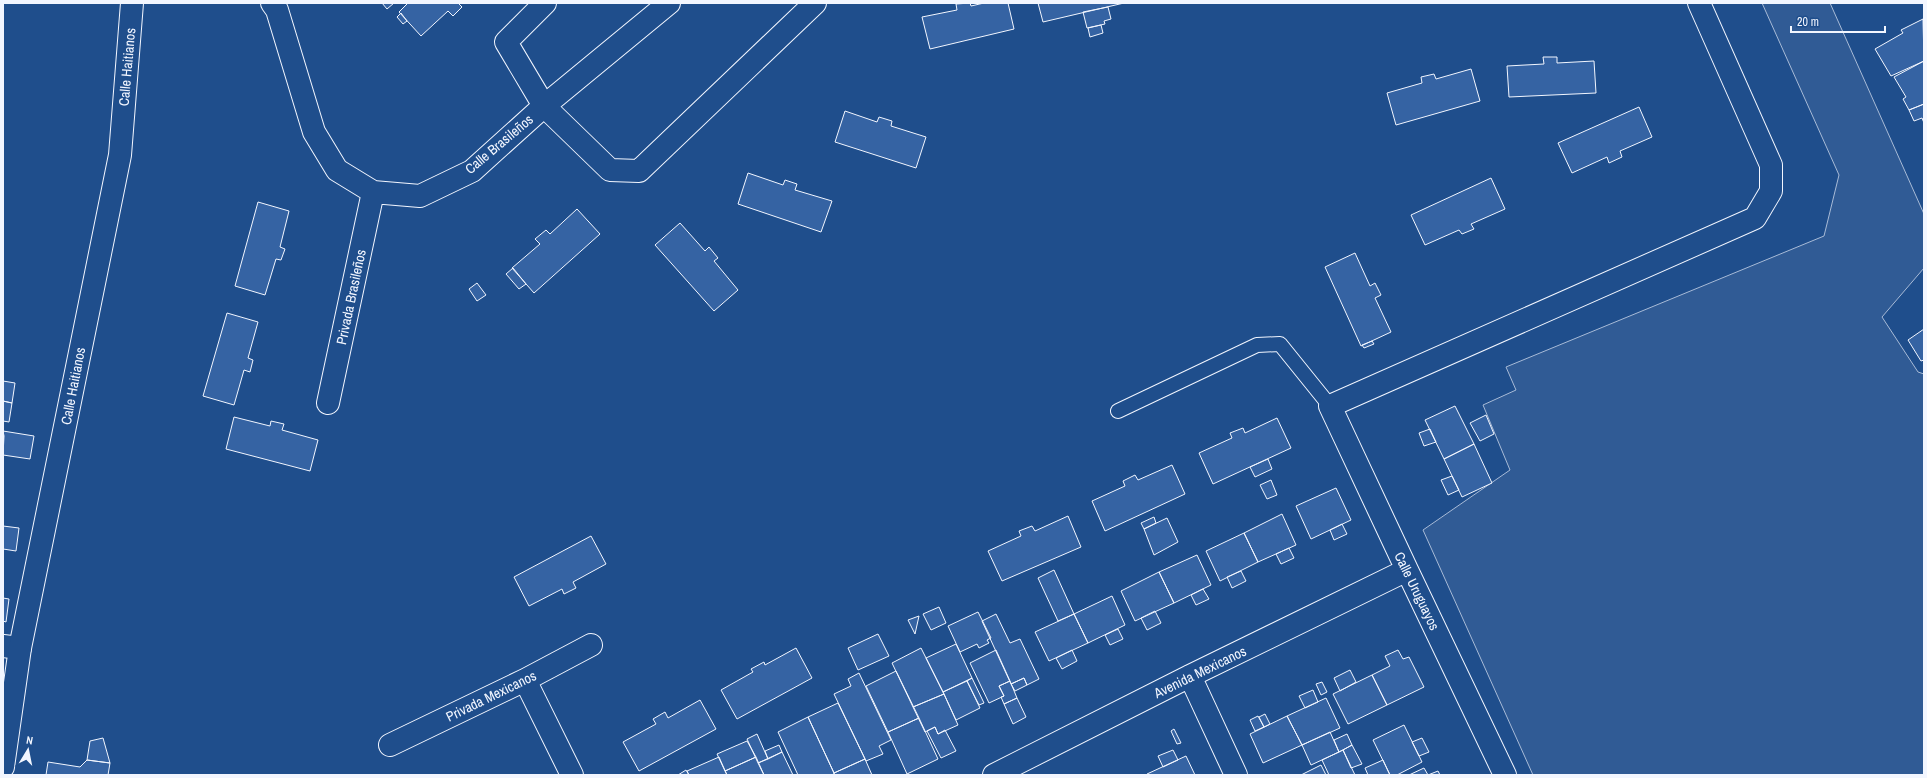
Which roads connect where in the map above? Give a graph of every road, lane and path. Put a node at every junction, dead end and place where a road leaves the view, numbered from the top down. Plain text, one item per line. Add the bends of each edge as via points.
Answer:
1 (132, 3) edge
2 (272, 3) edge
3 (545, 3) edge
4 (669, 3) edge
5 (815, 3) edge
6 (1699, 3) edge
7 (544, 106) junction
8 (373, 192) junction
9 (328, 403) dead end
10 (1330, 406) junction
11 (1118, 411) dead end
12 (1407, 570) junction
13 (591, 645) dead end
14 (12, 647) edge
15 (1190, 676) junction
16 (525, 680) junction
17 (390, 745) dead end
18 (3, 767) edge
19 (572, 775) edge
20 (994, 775) edge
21 (1236, 775) edge
22 (1505, 775) edge

1 - 14 street, Calle Haitianos via 120,155
2 - 8 street, Calle Brasileños via 277,10 314,132 337,170
3 - 7 street via 506,42
4 - 7 street, Calle Brasileños
5 - 7 street via 639,172 610,170
6 - 10 street via 1771,165 1771,191 1755,218
7 - 8 street, Calle Brasileños via 472,171 420,196
8 - 9 street, Privada Brasileños
10 - 11 lane via 1280,344 1257,345
10 - 12 street, Calle Uruguayos
12 - 15 street, Avenida Mexicanos
12 - 22 street, Calle Uruguayos
13 - 16 street, Privada Mexicanos
14 - 18 street, Calle Haitianos
15 - 20 street, Avenida Mexicanos
15 - 21 street
16 - 17 street, Privada Mexicanos
16 - 19 street

